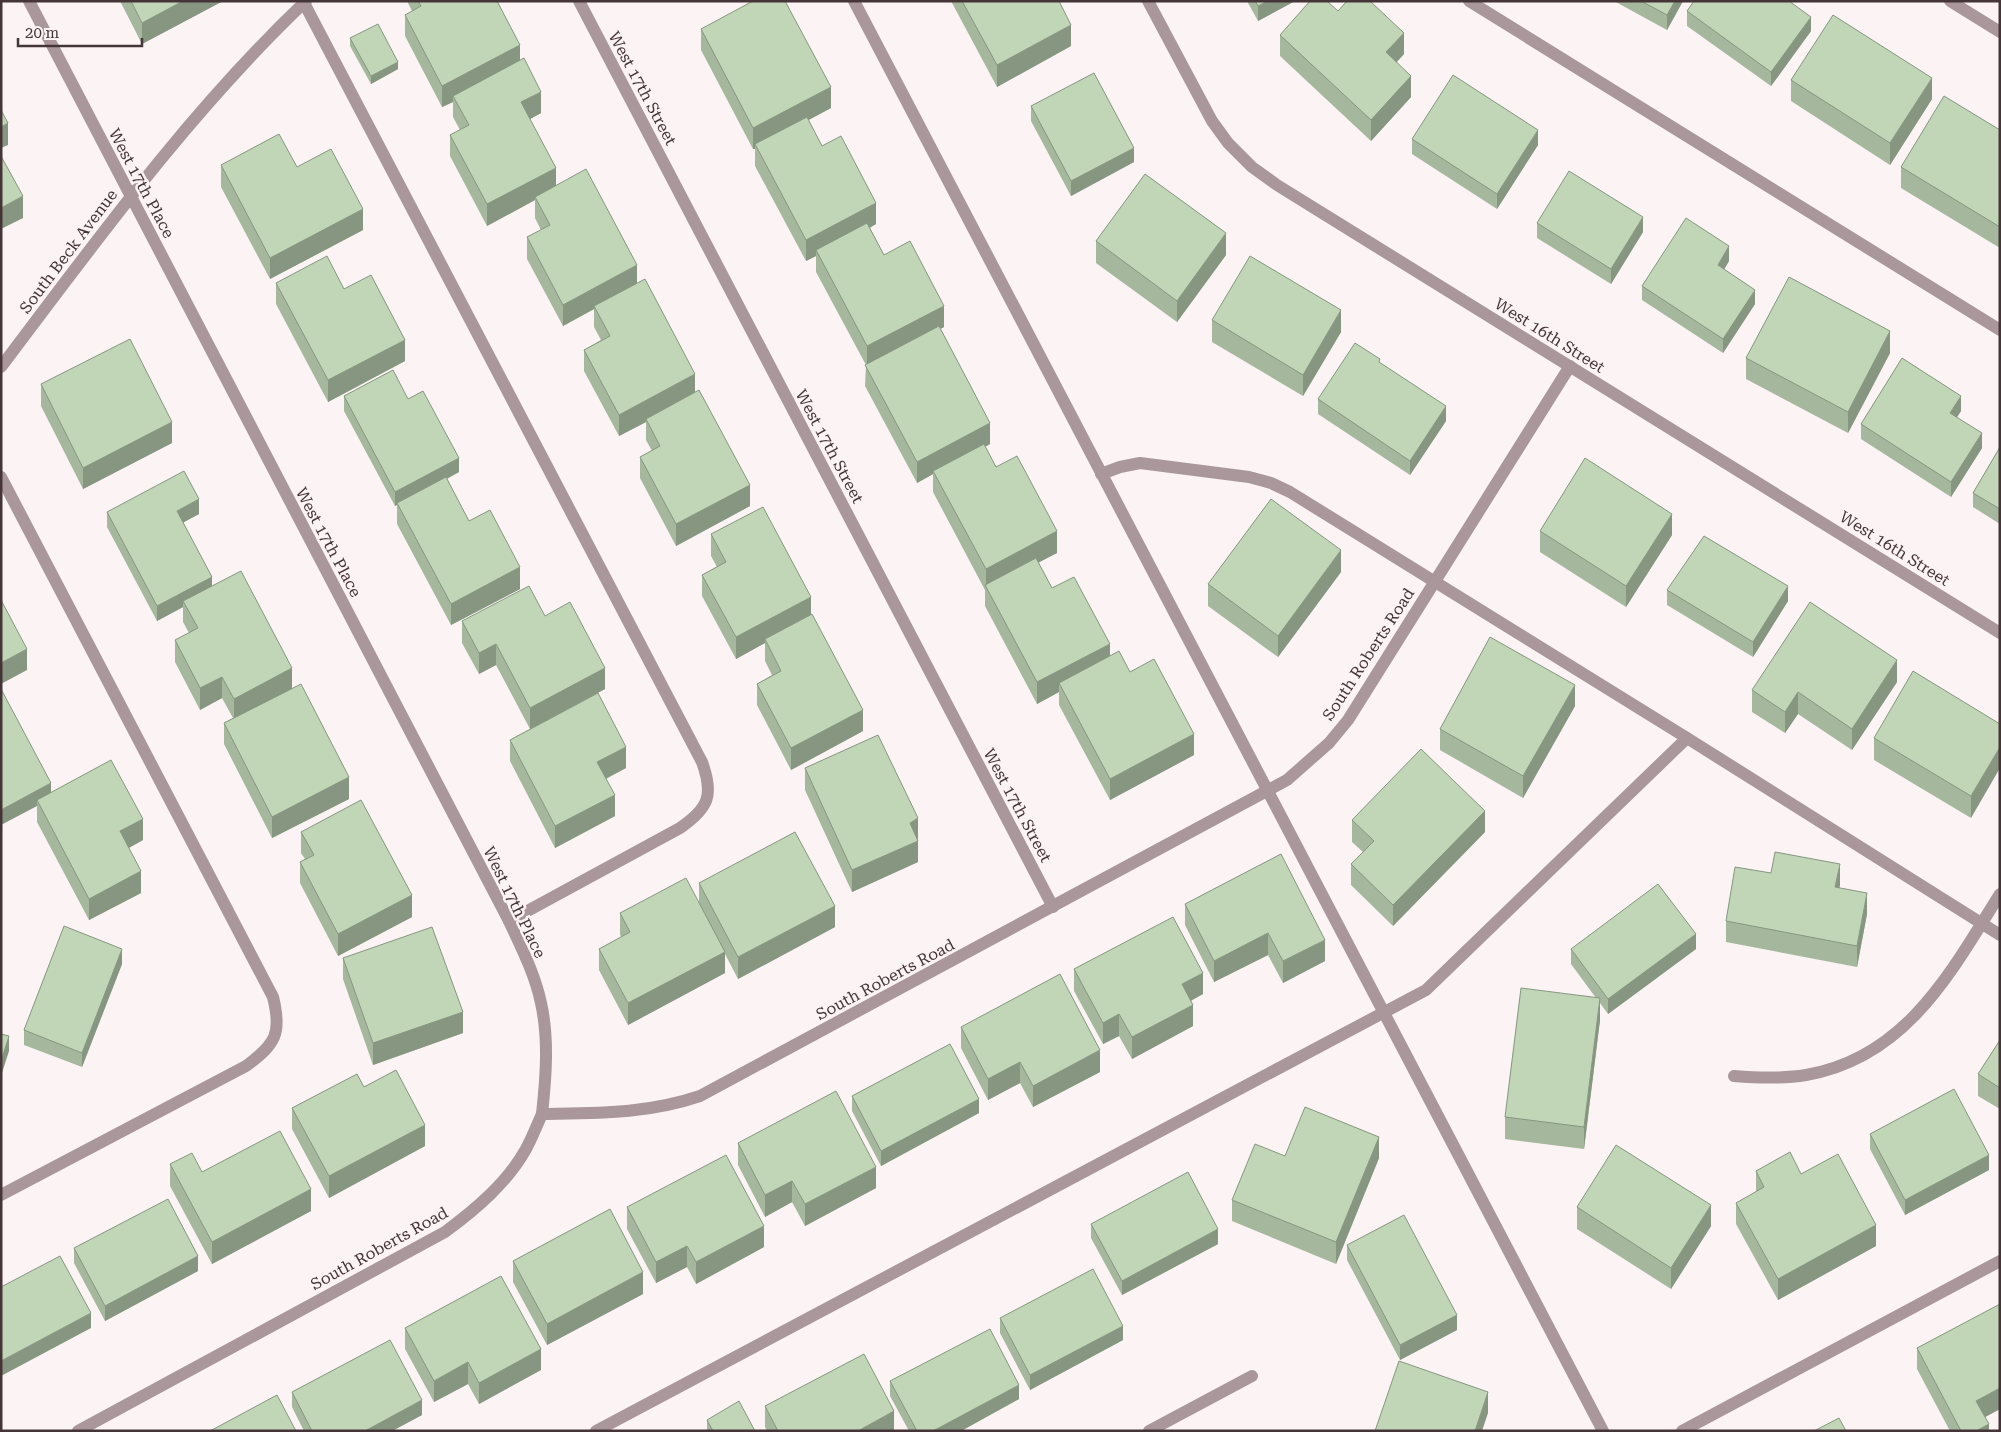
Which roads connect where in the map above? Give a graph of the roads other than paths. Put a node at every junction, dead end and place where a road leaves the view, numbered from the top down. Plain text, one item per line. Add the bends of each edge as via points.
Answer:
1 (29, 1) edge
2 (579, 1) edge
3 (854, 1) edge
4 (1148, 1) edge
5 (1470, 1) edge
6 (1950, 1) edge
7 (304, 2) edge
8 (2000, 32) edge
9 (130, 195) junction
10 (2000, 330) edge
11 (1570, 366) junction
12 (1, 367) edge
13 (1102, 474) junction
14 (1, 477) edge
15 (1435, 581) junction
16 (2000, 633) edge
17 (1687, 738) junction
18 (1267, 792) junction
19 (2000, 894) edge
20 (1053, 907) junction
21 (509, 921) junction
22 (1982, 923) junction
23 (2000, 935) edge
24 (1383, 1011) junction
25 (1734, 1076) dead end
26 (542, 1114) junction
27 (1, 1195) edge
28 (2000, 1261) edge
29 (1252, 1376) dead end
30 (78, 1431) edge
31 (596, 1431) edge
32 (1149, 1431) edge
33 (1603, 1431) edge
34 (1682, 1431) edge

1 - 9 street, West 17th Place
2 - 20 street, West 17th Street
3 - 13 street
4 - 11 street, West 16th Street via 1212,120 1228,143 1252,167
5 - 10 street
6 - 8 street
7 - 9 street, South Beck Avenue via 237,71
7 - 21 street via 709,780 707,801 697,816 680,828
9 - 12 street, South Beck Avenue
9 - 21 street, West 17th Place
11 - 15 street, South Roberts Road
11 - 16 street, West 16th Street
13 - 15 street via 1140,464 1249,477 1271,483
13 - 18 street
14 - 27 street via 273,997 278,1018 275,1035 263,1053 246,1066
15 - 17 street
15 - 18 street, South Roberts Road via 1348,720 1307,764
17 - 22 street
17 - 24 street via 1426,990
18 - 20 street, South Roberts Road
18 - 24 street
19 - 22 street
20 - 26 street, South Roberts Road via 700,1096 672,1105 612,1113
21 - 26 street, West 17th Place via 528,962 541,1003 546,1043
22 - 23 street
22 - 25 street via 1923,1008 1871,1051 1839,1066 1806,1075 1771,1078
24 - 31 street
24 - 33 street
26 - 30 street, South Roberts Road via 526,1150 504,1180 474,1210 445,1232
28 - 34 street
29 - 32 street

